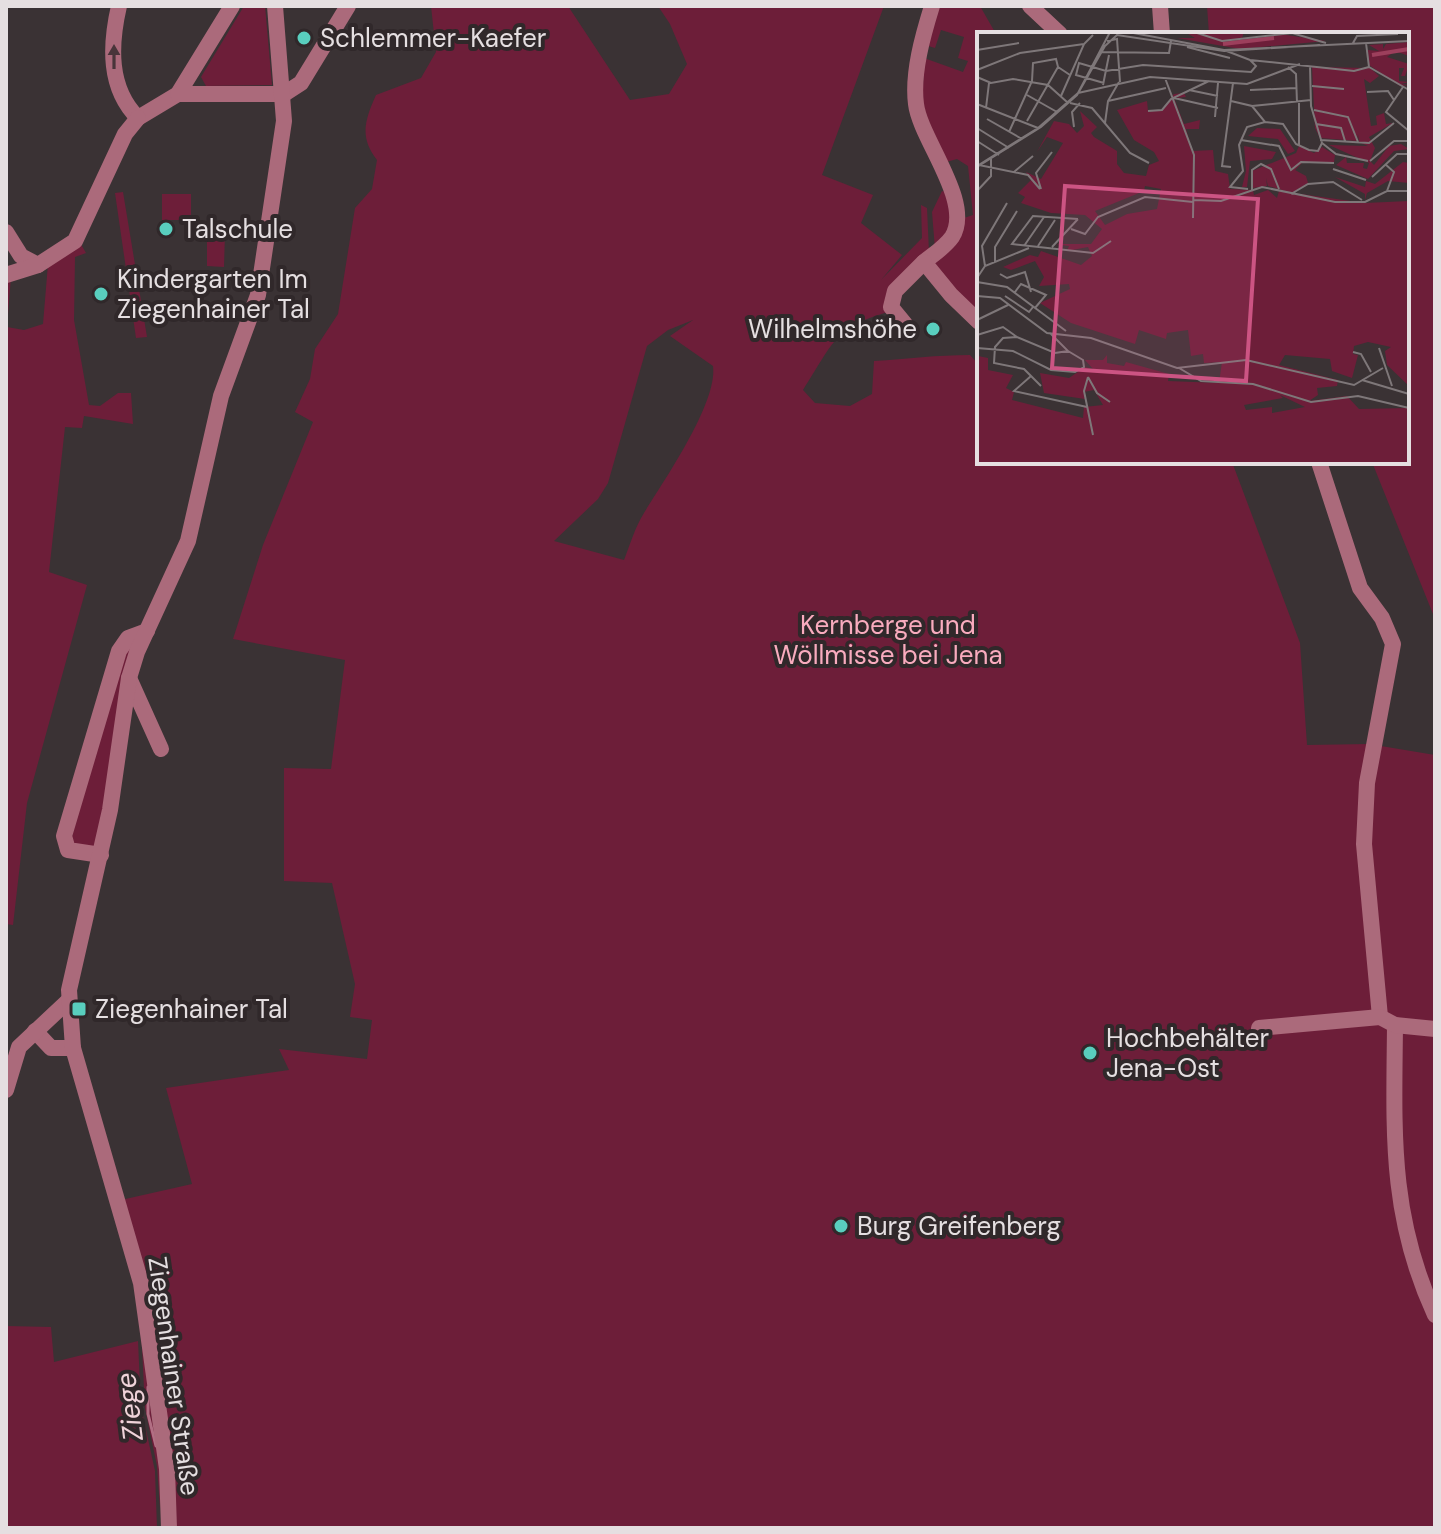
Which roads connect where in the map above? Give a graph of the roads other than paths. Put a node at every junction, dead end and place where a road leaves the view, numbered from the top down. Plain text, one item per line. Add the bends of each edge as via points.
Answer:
1 (119, 6) edge
2 (232, 6) edge
3 (275, 6) edge
4 (348, 6) edge
5 (932, 6) edge
6 (1030, 6) edge
7 (1160, 6) edge
8 (1058, 32) edge
9 (1162, 32) edge
10 (178, 94) junction
11 (284, 94) junction
12 (138, 118) junction
13 (6, 232) edge
14 (924, 262) junction
15 (38, 265) junction
16 (6, 275) edge
17 (977, 320) edge
18 (905, 324) dead end
19 (1320, 464) edge
20 (147, 631) junction
21 (129, 678) junction
22 (161, 749) dead end
23 (101, 855) junction
24 (69, 1000) junction
25 (1388, 1021) junction
26 (1259, 1028) dead end
27 (1435, 1029) edge
28 (35, 1031) junction
29 (73, 1048) junction
30 (6, 1090) edge
31 (1435, 1315) edge
32 (169, 1528) edge

12 -> 1 street via 116,88 113,59
2 - 10 street
3 - 11 street, Ziegenhainer Straße
4 - 11 street via 301,83
5 - 14 street via 916,106 958,218 946,244
6 - 8 street
7 - 9 street
10 - 11 street
10 - 12 street
11 - 20 street, Ziegenhainer Straße via 276,191 258,295 221,396 188,541
12 - 15 street via 125,134 75,241
13 - 15 street via 21,256
14 - 17 street
14 - 18 street via 895,291 891,307
15 - 16 street
19 - 25 street via 1360,588 1393,644 1367,783 1364,844
20 - 21 street, Ziegenhainer Straße
20 - 23 street, Ziegenhainer Straße via 128,638 119,651 64,836 68,850
21 - 22 street
21 - 23 street, Ziegenhainer Straße
23 - 24 street, Ziegenhainer Straße
24 - 28 street
24 - 29 street, Ziegenhainer Straße
25 - 26 street
25 - 27 street
25 - 31 street via 1395,1169 1406,1239
28 - 29 street via 51,1048
28 - 30 street via 19,1047
29 - 32 street, Ziegenhainer Straße via 141,1283 167,1469

